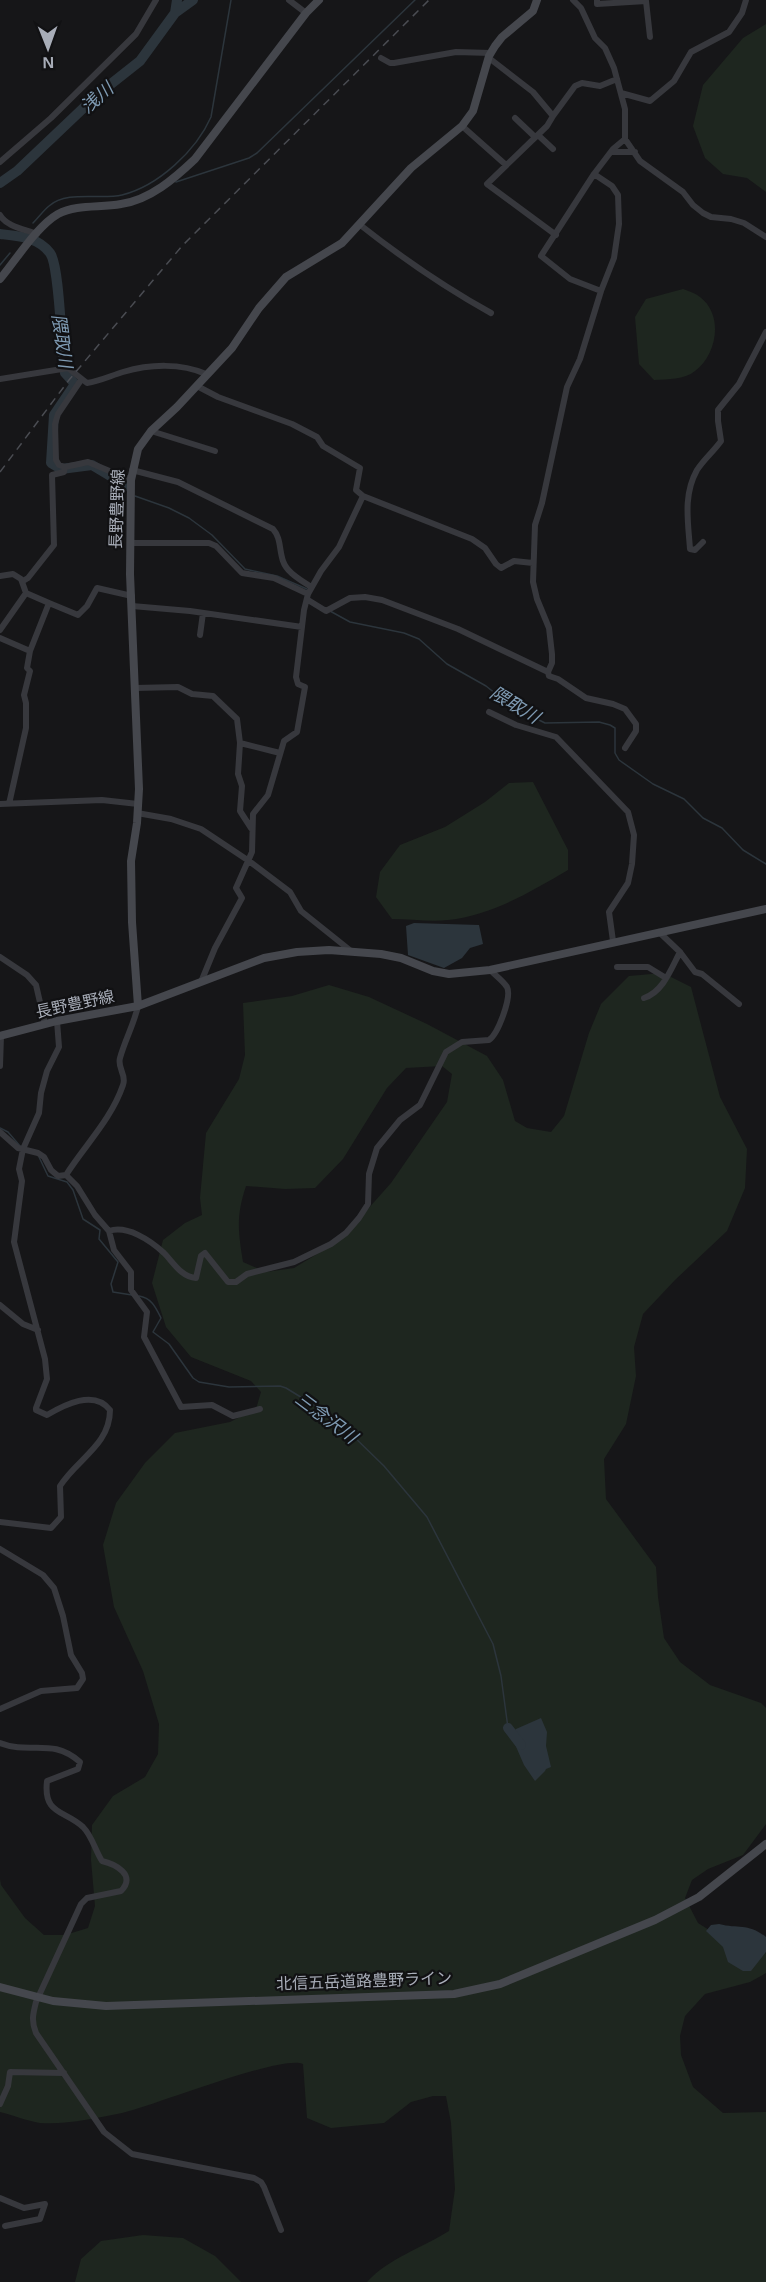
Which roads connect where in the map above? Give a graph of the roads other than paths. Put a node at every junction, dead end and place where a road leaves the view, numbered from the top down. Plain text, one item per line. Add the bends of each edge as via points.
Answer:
1 (156, 0) edge
2 (289, 0) edge
3 (319, 0) edge
4 (537, 0) edge
5 (573, 0) edge
6 (746, 0) edge
7 (646, 1) edge
8 (597, 2) edge
9 (581, 8) junction
10 (306, 13) junction
11 (650, 37) dead end
12 (490, 56) junction
13 (381, 58) dead end
14 (617, 79) junction
15 (621, 93) junction
16 (553, 116) junction
17 (515, 118) dead end
18 (462, 126) junction
19 (537, 136) junction
20 (625, 139) junction
21 (553, 149) dead end
22 (610, 152) junction
23 (634, 152) junction
24 (0, 162) edge
25 (506, 165) junction
26 (594, 174) junction
27 (0, 215) edge
28 (359, 224) junction
29 (762, 231) edge
30 (35, 235) junction
31 (556, 235) junction
32 (766, 237) edge
33 (0, 279) edge
34 (601, 291) junction
35 (491, 313) dead end
36 (766, 332) edge
37 (206, 374) junction
38 (0, 379) edge
39 (81, 380) junction
40 (197, 386) junction
41 (151, 431) junction
42 (215, 451) dead end
43 (65, 468) junction
44 (132, 470) junction
45 (131, 480) junction
46 (363, 496) junction
47 (703, 542) dead end
48 (131, 543) junction
49 (533, 563) junction
50 (0, 576) edge
51 (23, 580) junction
52 (311, 587) junction
53 (26, 593) junction
54 (132, 596) junction
55 (308, 597) junction
56 (50, 603) junction
57 (132, 606) junction
58 (203, 613) junction
59 (302, 627) junction
60 (0, 630) edge
61 (200, 635) dead end
62 (0, 638) edge
63 (30, 651) junction
64 (548, 672) junction
65 (135, 688) junction
66 (489, 712) dead end
67 (240, 743) junction
68 (626, 748) dead end
69 (280, 753) junction
70 (0, 804) edge
71 (9, 804) junction
72 (138, 808) junction
73 (252, 828) junction
74 (249, 861) junction
75 (766, 909) edge
76 (658, 932) junction
77 (613, 941) junction
78 (351, 951) junction
79 (680, 952) junction
80 (0, 957) edge
81 (616, 968) dead end
82 (490, 970) junction
83 (666, 978) junction
84 (201, 982) junction
85 (644, 998) dead end
86 (739, 1004) dead end
87 (138, 1006) junction
88 (57, 1021) junction
89 (45, 1024) junction
90 (1, 1036) edge
91 (0, 1066) edge
92 (0, 1132) edge
93 (23, 1149) junction
94 (66, 1175) junction
95 (109, 1231) junction
96 (0, 1305) edge
97 (38, 1330) junction
98 (260, 1409) dead end
99 (0, 1522) edge
100 (0, 1549) edge
101 (0, 1709) edge
102 (0, 1743) edge
103 (766, 1844) edge
104 (0, 1987) edge
105 (39, 1997) junction
106 (64, 2073) junction
107 (0, 2104) edge
108 (0, 2198) edge
109 (5, 2226) dead end
110 (281, 2230) dead end

1 - 24 street via 136,34
2 - 10 street
3 - 10 street
4 - 12 street, 長野豊野線 via 532,11 502,37
5 - 9 street
6 - 15 street via 729,32 691,52 674,81 650,101
7 - 8 street
7 - 11 street
8 - 9 street
9 - 14 street via 595,38 605,48
10 - 30 street via 186,167 139,200 73,208 57,215
12 - 13 street via 456,52 394,63
12 - 16 street via 533,92
12 - 18 street, 長野豊野線 via 473,111
14 - 15 street
14 - 16 street via 600,86 575,86
15 - 20 street
16 - 19 street
17 - 19 street
18 - 25 street
18 - 28 street, 長野豊野線 via 411,168
19 - 21 street
19 - 25 street
20 - 22 street
20 - 23 street
22 - 23 street
22 - 26 street
23 - 29 street via 703,213
25 - 31 street via 488,184
26 - 31 street
26 - 34 street via 618,195 614,258
27 - 30 street via 11,225
28 - 35 street via 404,260
28 - 37 street, 長野豊野線 via 342,243 286,277 232,348
29 - 32 street
30 - 33 street
31 - 34 street via 541,256 570,279
34 - 49 street via 567,387 535,525
36 - 47 street via 739,384 721,405 717,415 721,441 698,469 690,487 690,549
37 - 39 street via 175,366 123,372 89,382
37 - 40 street, 長野豊野線
38 - 39 street via 64,369
39 - 43 street via 55,424 56,460
40 - 41 street, 長野豊野線
40 - 46 street via 292,423 317,437 323,446 360,468 356,490
41 - 42 street
41 - 44 street, 長野豊野線 via 138,449
43 - 45 street via 88,462
43 - 51 street via 52,475 54,545
44 - 45 street, 長野豊野線
44 - 52 street via 178,483 273,528 283,561
45 - 48 street, 長野豊野線
46 - 49 street via 472,539 501,568 514,561
46 - 52 street via 334,556
48 - 54 street, 長野豊野線
48 - 55 street via 209,543 242,573 274,578
49 - 64 street via 535,591 549,628 552,663
50 - 51 street via 13,574
51 - 53 street
52 - 55 street
53 - 56 street
53 - 60 street
54 - 56 street via 97,588 78,615
54 - 57 street, 長野豊野線
55 - 59 street
55 - 64 street via 326,611 350,598 382,600 458,629
56 - 63 street
57 - 58 street
57 - 65 street, 長野豊野線
58 - 59 street
58 - 61 street
59 - 69 street via 296,677 298,684 306,687 297,732 284,741
62 - 63 street
63 - 71 street via 24,695 26,728
64 - 68 street via 586,698 625,709 636,724
65 - 67 street via 177,687 192,694 213,696 237,719
65 - 72 street, 長野豊野線
66 - 77 street via 556,737 630,817 634,853 628,883 609,912
67 - 69 street
67 - 73 street via 240,811
69 - 73 street via 268,795 253,814
70 - 71 street
71 - 72 street via 102,800
72 - 74 street via 201,829
72 - 87 street, 長野豊野線 via 131,861
73 - 74 street
74 - 78 street via 290,892 301,911
74 - 84 street via 236,888 242,898
75 - 76 street
76 - 77 street
76 - 79 street
77 - 82 street
78 - 82 street via 401,958 449,974
78 - 84 street via 297,952 264,958
79 - 83 street
79 - 86 street via 695,972
80 - 89 street via 36,984
81 - 83 street via 648,967
82 - 95 street via 507,988 509,996 495,1034 489,1040 462,1042 446,1052 420,1105 377,1148 370,1168 365,1209 346,1233 331,1244 294,1262 228,1282 205,1253 196,1278 192,1278 145,1239 129,1231
83 - 85 street via 652,995
84 - 87 street
87 - 88 street, 長野豊野線
87 - 94 street via 119,1062 125,1082 113,1110
88 - 89 street, 長野豊野線
88 - 93 street via 59,1047 47,1071 39,1113
89 - 90 street, 長野豊野線
90 - 91 street
92 - 93 street
93 - 94 street via 44,1157 58,1176
93 - 97 street via 14,1242
94 - 95 street
95 - 98 street via 114,1250 131,1272 131,1290 147,1312 144,1337 181,1407 212,1405 233,1416
96 - 97 street via 23,1324
97 - 99 street via 47,1378 36,1410 47,1415 65,1404 95,1401 107,1405 110,1423 104,1437 60,1486 60,1517 51,1528
100 - 101 street via 42,1575 54,1588 71,1655 83,1679 77,1688 41,1691
102 - 105 street via 14,1748 50,1747 80,1762 78,1769 47,1781 49,1802 59,1813 81,1825 102,1861 122,1869 126,1879 121,1891 87,1898 81,1904
103 - 105 street, 北信五岳道路豊野ライン via 699,1897 655,1920 500,1984 454,1994 106,2006
104 - 105 street, 北信五岳道路豊野ライン
105 - 106 street via 32,2024
106 - 107 street via 10,2072
106 - 110 street via 104,2132 132,2154 261,2182
108 - 109 street via 24,2208 45,2205 40,2219

